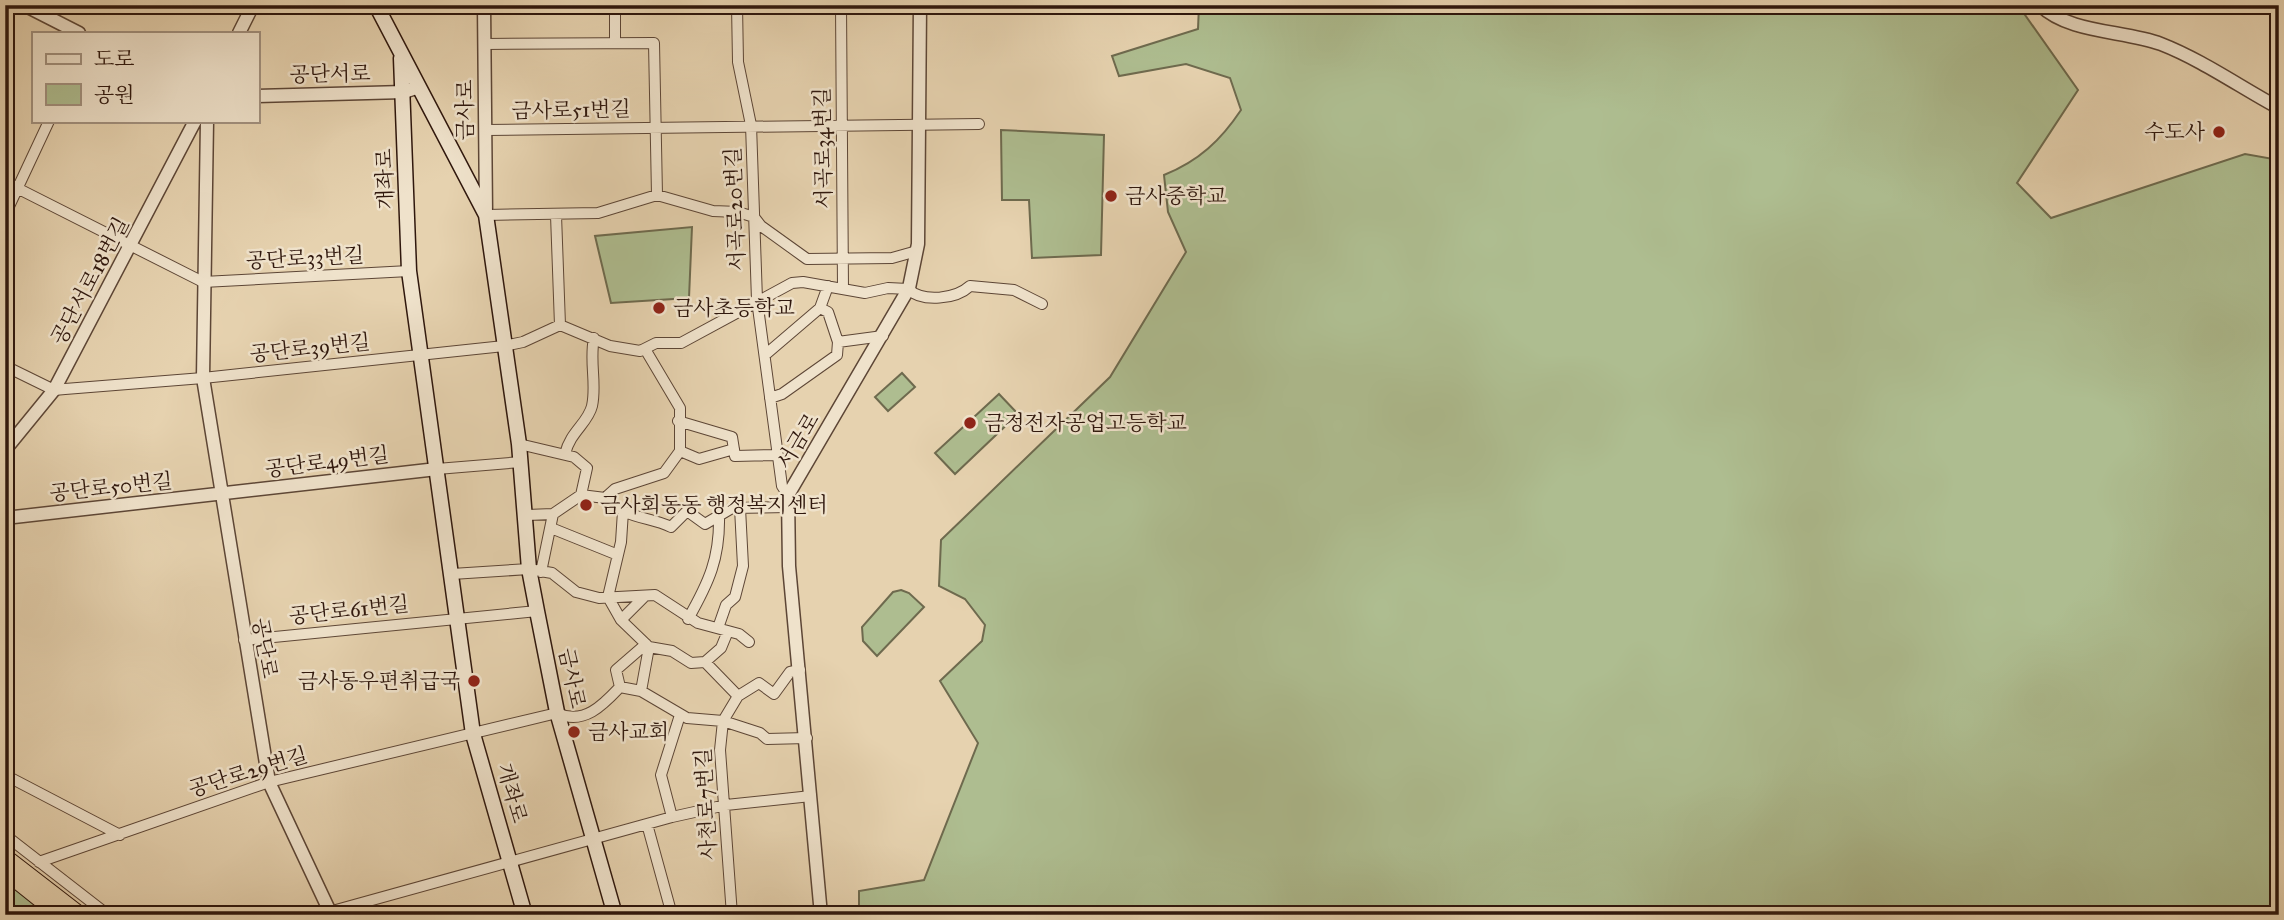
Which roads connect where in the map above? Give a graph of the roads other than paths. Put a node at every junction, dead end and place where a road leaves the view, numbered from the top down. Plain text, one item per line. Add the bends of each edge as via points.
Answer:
1 (24, 5) edge
2 (253, 5) edge
3 (376, 5) edge
4 (484, 5) edge
5 (615, 5) edge
6 (737, 5) edge
7 (841, 5) edge
8 (920, 5) edge
9 (2040, 5) edge
10 (77, 32) edge
11 (240, 32) edge
12 (615, 43) junction
13 (485, 44) junction
14 (400, 50) junction
15 (419, 86) junction
16 (404, 92) junction
17 (259, 96) edge
18 (2279, 108) edge
19 (49, 122) edge
20 (194, 122) edge
21 (207, 122) edge
22 (920, 124) junction
23 (979, 124) dead end
24 (751, 125) junction
25 (841, 126) junction
26 (656, 128) junction
27 (486, 130) junction
28 (486, 163) junction
29 (462, 170) junction
30 (5, 181) edge
31 (18, 188) junction
32 (657, 195) junction
33 (5, 215) edge
34 (486, 215) junction
35 (556, 215) junction
36 (754, 217) junction
37 (130, 246) junction
38 (917, 251) junction
39 (845, 261) junction
40 (409, 271) junction
41 (203, 282) junction
42 (828, 286) junction
43 (843, 289) junction
44 (908, 289) junction
45 (757, 300) junction
46 (1042, 304) dead end
47 (820, 308) junction
48 (560, 325) junction
49 (883, 336) junction
50 (594, 338) junction
51 (838, 342) junction
52 (504, 346) junction
53 (645, 349) junction
54 (765, 355) junction
55 (422, 356) junction
56 (5, 366) edge
57 (203, 378) junction
58 (54, 390) junction
59 (770, 398) junction
60 (678, 421) junction
61 (519, 444) junction
62 (5, 450) edge
63 (680, 452) junction
64 (735, 453) junction
65 (565, 454) junction
66 (777, 454) junction
67 (521, 462) junction
68 (437, 469) junction
69 (221, 494) junction
70 (581, 495) junction
71 (605, 498) junction
72 (788, 501) junction
73 (740, 508) junction
74 (622, 511) junction
75 (553, 514) junction
76 (527, 515) junction
77 (719, 516) junction
78 (5, 518) edge
79 (551, 528) junction
80 (618, 555) junction
81 (535, 571) junction
82 (452, 574) junction
83 (608, 597) junction
84 (644, 597) junction
85 (537, 611) junction
86 (459, 618) junction
87 (688, 619) junction
88 (621, 620) junction
89 (723, 629) junction
90 (244, 640) junction
91 (749, 642) dead end
92 (648, 645) junction
93 (705, 662) junction
94 (800, 670) junction
95 (620, 687) junction
96 (641, 691) junction
97 (738, 696) junction
98 (557, 713) junction
99 (680, 715) junction
100 (723, 721) junction
101 (473, 734) junction
102 (807, 738) junction
103 (5, 775) edge
104 (269, 782) junction
105 (811, 796) junction
106 (726, 805) junction
107 (672, 817) junction
108 (647, 824) junction
109 (5, 835) edge
110 (120, 835) junction
111 (595, 841) junction
112 (5, 856) edge
113 (39, 862) junction
114 (511, 863) junction
115 (5, 871) edge
116 (323, 913) edge
117 (60, 915) edge
118 (80, 915) edge
119 (108, 915) edge
120 (525, 915) edge
121 (615, 915) edge
122 (672, 915) edge
123 (732, 915) edge
124 (821, 915) edge

1 - 10 street
2 - 11 street
3 - 14 main road, 개좌로
4 - 13 street, 금사로
5 - 12 street
6 - 24 street, 서곡로20번길 via 738,62
7 - 25 street, 서곡로34번길
8 - 22 street, 서금로
9 - 18 street via 2048,13 2078,24 2180,52
12 - 13 street
12 - 26 street via 654,43
13 - 27 street, 금사로
14 - 15 main road, 금사로
14 - 16 main road, 개좌로
15 - 16 street
15 - 29 main road, 금사로
16 - 17 street, 공단서로
16 - 40 main road, 개좌로
19 - 31 street
20 - 37 street, 공단서로18번길
21 - 41 street, 공단로
22 - 23 street, 금사로51번길
22 - 25 street, 금사로51번길
22 - 38 street, 서금로
24 - 25 street, 금사로51번길
24 - 26 street, 금사로51번길
24 - 36 street, 서곡로20번길
25 - 39 street, 서곡로34번길
26 - 27 street, 금사로51번길
26 - 32 street, 금사로51번길
27 - 28 street, 금사로
28 - 29 street
28 - 34 street, 금사로
29 - 34 main road, 금사로
30 - 31 street
31 - 33 street
31 - 37 street
32 - 35 street via 598,213
32 - 36 street
34 - 35 street
34 - 52 main road, 금사로
35 - 48 street
36 - 39 street via 807,259
36 - 45 street, 서곡로20번길
37 - 41 street
37 - 58 street, 공단서로18번길
38 - 39 street
38 - 44 street, 서금로
39 - 43 street, 서곡로34번길
40 - 41 street, 공단로33번길
40 - 55 main road, 개좌로
41 - 57 street, 공단로
42 - 43 street
42 - 45 street via 792,283
42 - 47 street
43 - 44 street via 865,293
44 - 46 street via 932,298 970,286 1014,290
44 - 49 street, 서금로
45 - 53 street via 681,343 656,343
45 - 54 street, 서곡로20번길
47 - 51 street via 828,312
47 - 54 street
48 - 50 street
48 - 52 street
49 - 51 street
49 - 72 street, 서금로
50 - 53 street via 626,351
50 - 65 street via 592,407 575,429
51 - 59 street via 837,355
52 - 55 street
52 - 61 main road, 금사로
53 - 60 street via 680,408
54 - 59 street, 서곡로20번길
55 - 57 street, 공단로39번길
55 - 68 main road, 개좌로
56 - 58 street
57 - 58 street
57 - 69 street, 공단로
58 - 62 street, 공단서로18번길
59 - 66 street, 서곡로20번길
60 - 63 street
60 - 64 street via 732,437
61 - 65 street
61 - 67 main road, 금사로
63 - 64 street via 699,459
63 - 71 street via 664,473 615,489
64 - 66 street
65 - 70 street via 587,468
66 - 72 street, 서곡로20번길
67 - 68 street
67 - 76 main road, 금사로
68 - 69 street, 공단로49번길
68 - 82 main road, 개좌로
69 - 78 street, 공단로50번길
69 - 90 street, 공단로
70 - 71 street
70 - 75 street
71 - 74 street
72 - 73 street
72 - 94 street via 789,566
73 - 77 street
73 - 89 street via 744,566 735,597 726,605
74 - 77 street via 671,527 687,511 705,524
74 - 80 street
75 - 76 street
75 - 79 street
76 - 81 main road, 금사로
77 - 87 street via 720,547 708,583
79 - 80 street
79 - 81 street
80 - 83 street
81 - 82 street
81 - 83 street via 552,573 576,593
81 - 85 main road, 금사로
82 - 86 main road, 개좌로
83 - 84 street
83 - 88 street
84 - 87 street via 655,595 671,603
84 - 88 street
85 - 86 street
85 - 98 main road, 금사로
86 - 90 street, 공단로61번길
86 - 101 main road, 개좌로
87 - 89 street
88 - 92 street
89 - 91 street
89 - 93 street via 726,641
90 - 104 street, 공단로
92 - 93 street via 672,651 691,663
92 - 95 street via 616,670
92 - 96 street
93 - 97 street
94 - 97 street via 790,672 774,694 758,683
94 - 102 street
95 - 96 street
95 - 98 street via 598,711 575,717
96 - 99 street
97 - 100 street, 사천로7번길
98 - 101 street
98 - 111 main road, 금사로
99 - 100 street
99 - 107 street via 662,775
100 - 102 street via 767,739
100 - 106 street, 사천로7번길 via 720,750
101 - 104 street, 공단로29번길
101 - 114 main road, 개좌로
102 - 105 street
103 - 110 street
104 - 110 street, 공단로29번길
104 - 116 street, 공단로
105 - 106 street
105 - 124 street
106 - 107 street
106 - 123 street, 사천로7번길
107 - 108 street
108 - 111 street
108 - 122 street
109 - 113 street
110 - 113 street, 공단로29번길
111 - 114 street
111 - 121 main road, 금사로
112 - 118 highway
113 - 119 street
114 - 116 street
114 - 120 main road, 개좌로
115 - 117 highway

